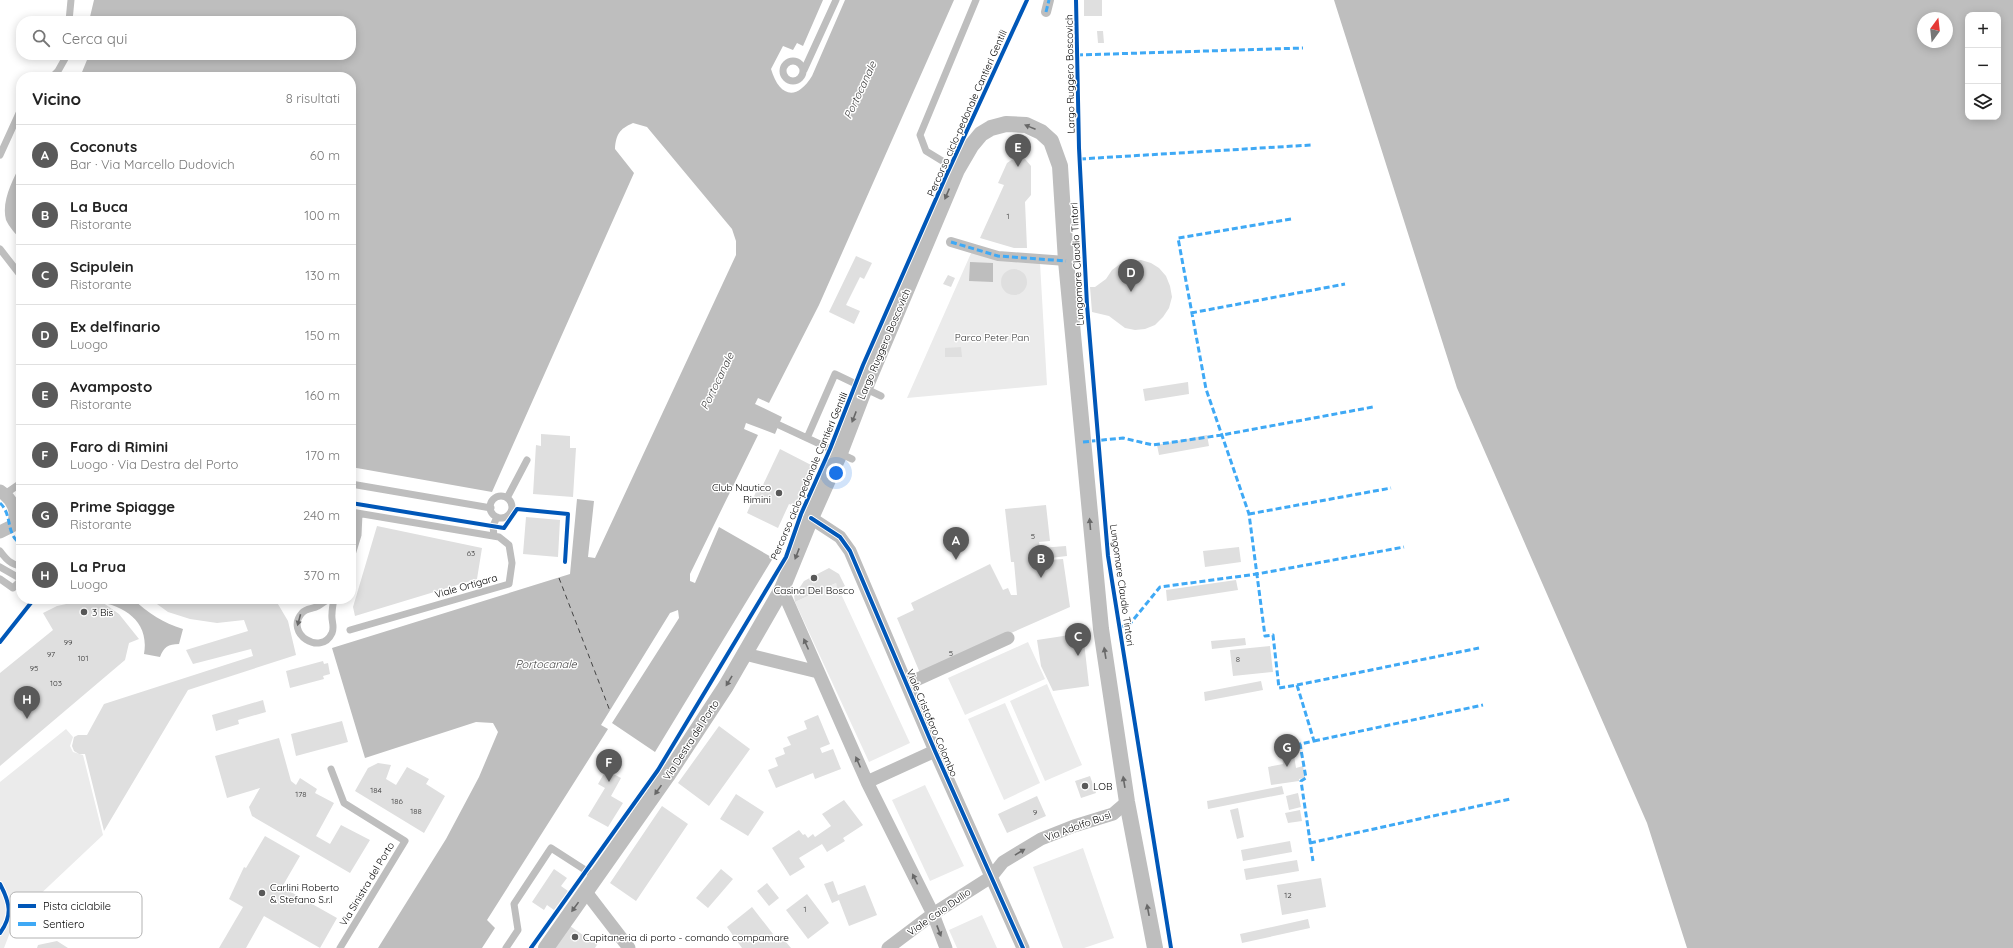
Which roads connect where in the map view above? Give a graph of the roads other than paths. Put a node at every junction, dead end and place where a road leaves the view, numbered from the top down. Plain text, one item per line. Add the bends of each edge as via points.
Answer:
1 (71, 0) edge
2 (836, 0) edge
3 (976, 0) edge
4 (1049, 0) edge
5 (1046, 12) dead end
6 (69, 16) edge
7 (64, 60) edge
8 (804, 70) dead end
9 (57, 72) edge
10 (16, 120) edge
11 (1057, 153) joint
12 (0, 155) edge
13 (957, 170) junction
14 (951, 242) dead end
15 (0, 248) edge
16 (1066, 261) junction
17 (16, 269) edge
18 (865, 388) junction
19 (881, 396) dead end
20 (779, 425) dead end
21 (808, 438) junction
22 (846, 456) junction
23 (527, 460) dead end
24 (356, 485) edge
25 (16, 486) edge
26 (2, 493) edge
27 (508, 498) junction
28 (16, 503) edge
29 (491, 508) junction
30 (356, 513) edge
31 (359, 514) junction
32 (16, 516) edge
33 (497, 517) junction
34 (811, 518) junction
35 (0, 532) edge
36 (494, 536) junction
37 (356, 542) edge
38 (0, 551) edge
39 (16, 565) edge
40 (0, 566) edge
41 (16, 576) edge
42 (0, 579) edge
43 (16, 585) edge
44 (782, 588) junction
45 (321, 604) edge
46 (334, 604) edge
47 (350, 630) dead end
48 (1008, 638) dead end
49 (745, 654) junction
50 (818, 672) junction
51 (907, 684) junction
52 (935, 751) junction
53 (331, 769) dead end
54 (867, 782) junction
55 (1127, 802) junction
56 (596, 877) junction
57 (991, 877) junction
58 (586, 892) junction
59 (933, 914) junction
60 (340, 948) edge
61 (506, 948) edge
62 (546, 948) edge
63 (629, 948) edge
64 (888, 948) edge
65 (946, 948) edge
66 (1023, 948) edge
67 (1156, 948) edge

1 - 6 lane
2 - 8 lane
3 - 13 lane via 920,135 926,152
4 - 5 street
7 - 9 lane
10 - 12 lane
11 -> 13 street, Largo Ruggero Boscovich via 1051,141 1041,132 1026,125 1006,124 981,134
11 - 16 street, Lungomare Claudio Tintori via 1061,174
13 -> 18 street, Largo Ruggero Boscovich
14 - 16 street via 998,256
15 - 17 lane
55 -> 16 street, Lungomare Claudio Tintori via 1098,606
18 - 19 lane
18 - 21 lane via 835,374
18 -> 22 street, Largo Ruggero Boscovich
20 - 21 lane
21 - 22 lane
22 - 34 street, Largo Ruggero Boscovich
23 - 27 lane
24 - 29 lane
25 - 26 lane
26 - 28 street
27 - 29 lane via 497,497
27 - 33 lane via 512,504 512,511 504,518
29 - 33 lane
30 - 31 lane, Viale Ortigara
31 - 36 lane, Viale Ortigara
31 - 37 lane
32 - 35 street via 9,528
33 - 36 lane via 493,526
34 -> 44 street, Via Destra del Porto
34 - 51 street, Viale Cristoforo Colombo via 840,537 850,551
36 - 47 lane, Viale Ortigara via 509,545 512,563 509,584
38 - 39 lane via 7,561
40 - 41 lane
42 - 43 lane via 13,588
44 - 49 street, Via Destra del Porto
50 -> 44 street
45 -> 46 lane via 301,613 298,621 298,630 302,638 309,642 318,643 326,640 332,633
48 - 51 street
49 - 50 street
49 -> 56 street, Via Destra del Porto via 667,776
54 -> 50 street
51 - 52 street, Viale Cristoforo Colombo
52 - 54 street, Viale Cristoforo Colombo
52 - 57 street, Viale Cristoforo Colombo
53 - 60 lane, Via Sinistra del Porto via 344,803 405,841
59 -> 54 street
57 -> 55 street, Via Adolfo Busi via 1003,862 1041,839 1113,814
67 -> 55 street, Lungomare Claudio Tintori
56 - 58 street, Via Destra del Porto
56 - 61 lane via 551,848 514,904 518,930
57 - 59 street, Viale Caio Duilio
57 - 66 street, Viale Cristoforo Colombo
58 -> 62 street, Via Destra del Porto
58 - 63 street
59 - 64 street, Viale Caio Duilio
59 -> 65 street

